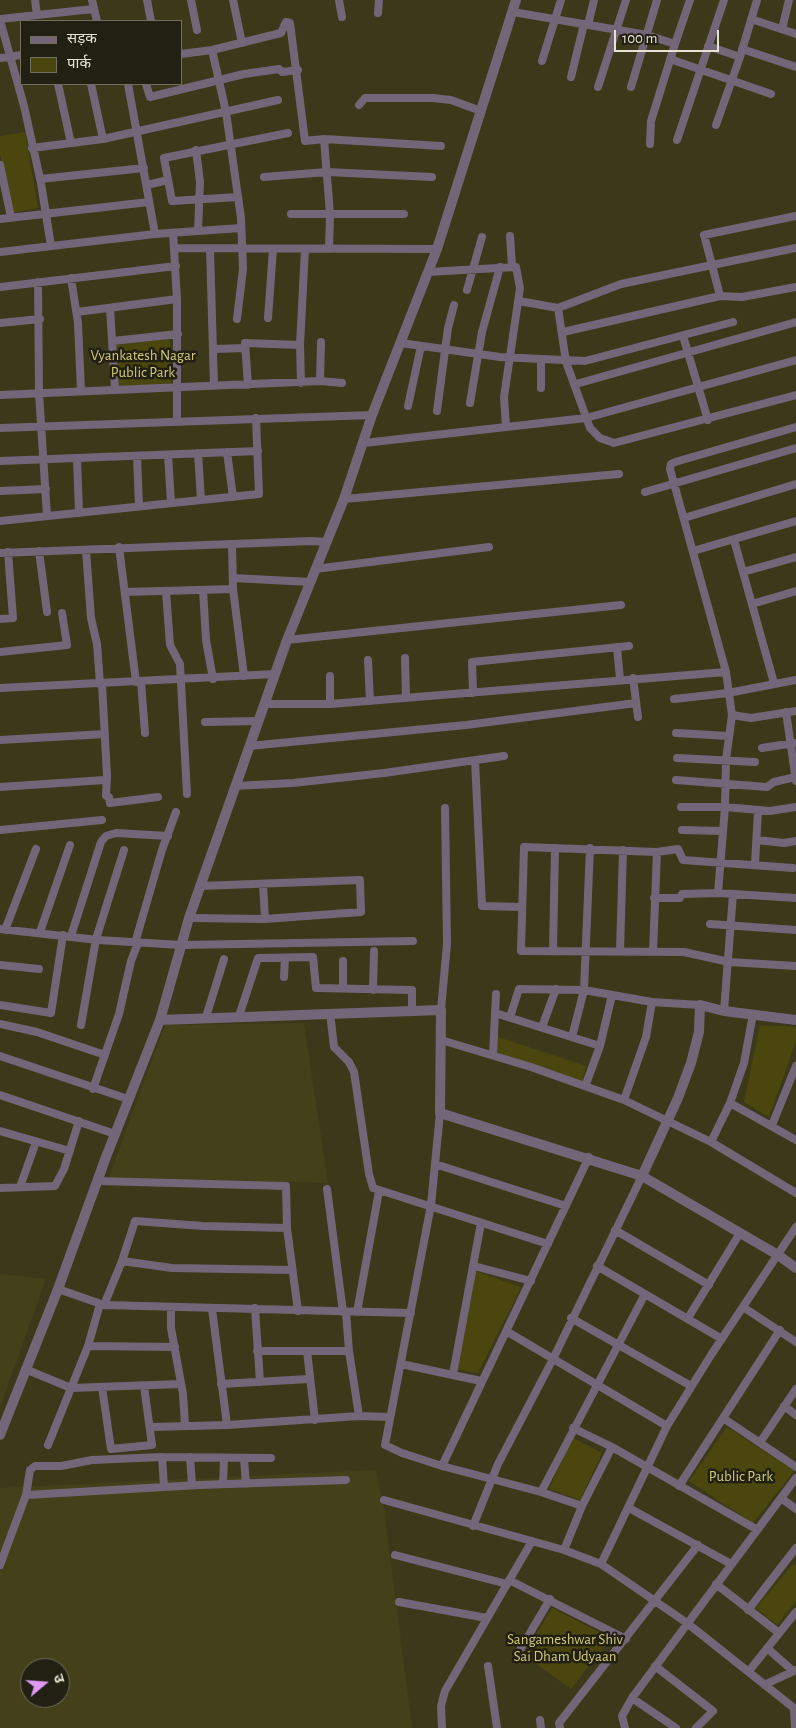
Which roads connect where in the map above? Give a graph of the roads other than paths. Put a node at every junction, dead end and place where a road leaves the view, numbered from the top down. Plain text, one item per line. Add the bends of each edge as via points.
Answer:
1 (35, 0) edge
2 (92, 0) edge
3 (147, 0) edge
4 (191, 0) edge
5 (233, 0) edge
6 (339, 0) edge
7 (379, 0) edge
8 (516, 0) edge
9 (561, 0) edge
10 (594, 0) edge
11 (626, 0) edge
12 (657, 0) edge
13 (690, 0) edge
14 (724, 0) edge
15 (757, 0) edge
16 (789, 0) edge
17 (93, 9) junction
18 (513, 12) junction
19 (378, 13) dead end
20 (37, 15) junction
21 (342, 17) dead end
22 (0, 19) edge
23 (555, 19) junction
24 (751, 19) junction
25 (97, 20) edge
26 (152, 20) edge
27 (586, 24) junction
28 (782, 29) junction
29 (196, 30) dead end
30 (617, 30) junction
31 (796, 34) edge
32 (647, 35) junction
33 (242, 43) junction
34 (675, 44) junction
35 (708, 46) junction
36 (212, 50) junction
37 (741, 53) junction
38 (182, 54) edge
39 (20, 55) edge
40 (10, 57) junction
41 (0, 58) edge
42 (670, 59) junction
43 (542, 61) dead end
44 (796, 67) edge
45 (298, 70) junction
46 (701, 70) junction
47 (571, 77) dead end
48 (219, 80) junction
49 (731, 80) junction
50 (58, 85) edge
51 (91, 85) edge
52 (128, 85) edge
53 (146, 85) edge
54 (598, 87) dead end
55 (632, 87) dead end
56 (772, 94) dead end
57 (278, 100) dead end
58 (359, 105) dead end
59 (481, 111) junction
60 (226, 112) junction
61 (716, 125) dead end
62 (137, 131) junction
63 (288, 133) dead end
64 (103, 139) junction
65 (324, 139) junction
66 (677, 140) dead end
67 (71, 143) junction
68 (231, 144) junction
69 (650, 144) dead end
70 (441, 146) dead end
71 (32, 148) junction
72 (196, 150) junction
73 (0, 165) edge
74 (144, 168) junction
75 (327, 172) junction
76 (264, 177) dead end
77 (432, 177) dead end
78 (40, 179) junction
79 (168, 180) junction
80 (2, 183) edge
81 (147, 184) junction
82 (238, 197) junction
83 (199, 200) junction
84 (149, 202) junction
85 (46, 213) junction
86 (292, 214) dead end
87 (330, 214) junction
88 (404, 214) dead end
89 (796, 216) edge
90 (11, 217) junction
91 (0, 219) edge
92 (241, 228) junction
93 (198, 231) junction
94 (173, 232) junction
95 (155, 234) junction
96 (510, 236) dead end
97 (482, 237) dead end
98 (51, 246) junction
99 (174, 248) junction
100 (796, 248) edge
101 (210, 249) junction
102 (273, 249) junction
103 (305, 249) junction
104 (329, 249) junction
105 (437, 249) junction
106 (242, 250) junction
107 (0, 252) edge
108 (712, 265) junction
109 (176, 266) junction
110 (512, 266) junction
111 (500, 267) junction
112 (474, 268) junction
113 (428, 272) junction
114 (71, 278) junction
115 (38, 282) junction
116 (0, 287) edge
117 (796, 287) edge
118 (466, 290) dead end
119 (720, 296) junction
120 (177, 299) junction
121 (519, 301) junction
122 (454, 305) dead end
123 (110, 308) junction
124 (558, 308) junction
125 (77, 312) junction
126 (268, 318) dead end
127 (40, 319) junction
128 (237, 320) dead end
129 (733, 322) dead end
130 (795, 322) edge
131 (0, 323) edge
132 (563, 332) junction
133 (796, 332) edge
134 (178, 334) junction
135 (683, 336) junction
136 (113, 341) junction
137 (321, 342) dead end
138 (401, 343) junction
139 (300, 345) junction
140 (420, 346) junction
141 (245, 348) junction
142 (214, 349) junction
143 (446, 350) junction
144 (688, 352) junction
145 (478, 354) junction
146 (510, 357) junction
147 (541, 360) junction
148 (796, 360) edge
149 (566, 362) junction
150 (320, 382) junction
151 (301, 383) junction
152 (342, 383) dead end
153 (576, 384) junction
154 (248, 385) junction
155 (214, 386) junction
156 (699, 386) junction
157 (178, 387) junction
158 (541, 388) dead end
159 (115, 389) junction
160 (81, 391) junction
161 (39, 393) junction
162 (0, 395) edge
163 (796, 395) edge
164 (470, 403) dead end
165 (408, 406) dead end
166 (437, 411) dead end
167 (372, 415) junction
168 (256, 418) junction
169 (586, 418) junction
170 (708, 420) junction
171 (177, 422) junction
172 (41, 427) junction
173 (506, 427) junction
174 (796, 427) edge
175 (0, 428) edge
176 (364, 443) junction
177 (796, 448) edge
178 (258, 451) junction
179 (227, 452) junction
180 (198, 453) junction
181 (168, 455) junction
182 (137, 456) junction
183 (76, 458) junction
184 (44, 460) junction
185 (0, 461) edge
186 (619, 474) dead end
187 (674, 484) junction
188 (796, 484) edge
189 (46, 489) junction
190 (0, 491) edge
191 (645, 492) dead end
192 (233, 497) junction
193 (344, 498) junction
194 (201, 500) junction
195 (171, 502) junction
196 (139, 506) junction
197 (79, 512) junction
198 (47, 516) junction
199 (684, 518) junction
200 (0, 521) edge
201 (796, 521) edge
202 (734, 540) junction
203 (326, 542) junction
204 (232, 544) junction
205 (489, 546) dead end
206 (119, 547) junction
207 (86, 550) junction
208 (39, 551) junction
209 (693, 551) junction
210 (4, 553) edge
211 (796, 557) edge
212 (315, 569) junction
213 (743, 572) junction
214 (233, 578) junction
215 (310, 582) junction
216 (233, 589) junction
217 (203, 590) junction
218 (125, 592) junction
219 (166, 592) junction
220 (795, 592) edge
221 (796, 601) edge
222 (752, 604) junction
223 (621, 605) dead end
224 (47, 612) dead end
225 (62, 613) dead end
226 (0, 619) edge
227 (287, 640) junction
228 (629, 646) dead end
229 (617, 647) junction
230 (0, 652) edge
231 (405, 658) dead end
232 (368, 660) dead end
233 (726, 672) junction
234 (275, 674) junction
235 (244, 676) junction
236 (330, 676) dead end
237 (633, 678) junction
238 (213, 679) junction
239 (620, 679) junction
240 (181, 680) junction
241 (796, 680) edge
242 (139, 682) junction
243 (774, 683) junction
244 (101, 684) junction
245 (0, 688) edge
246 (473, 693) junction
247 (728, 693) junction
248 (406, 698) junction
249 (674, 699) dead end
250 (370, 701) junction
251 (636, 703) junction
252 (265, 704) junction
253 (330, 704) junction
254 (796, 711) edge
255 (786, 712) junction
256 (732, 715) junction
257 (638, 717) dead end
258 (258, 721) junction
259 (205, 722) dead end
260 (145, 732) dead end
261 (676, 733) dead end
262 (105, 734) junction
263 (729, 736) junction
264 (0, 740) edge
265 (794, 743) edge
266 (249, 746) junction
267 (762, 748) dead end
268 (504, 756) dead end
269 (676, 758) dead end
270 (475, 760) junction
271 (726, 760) junction
272 (755, 762) dead end
273 (796, 777) edge
274 (105, 780) junction
275 (676, 780) dead end
276 (796, 781) edge
277 (725, 784) junction
278 (236, 786) junction
279 (0, 787) edge
280 (187, 794) dead end
281 (158, 797) dead end
282 (681, 807) dead end
283 (725, 807) junction
284 (445, 808) dead end
285 (796, 808) edge
286 (758, 810) junction
287 (176, 812) dead end
288 (102, 820) dead end
289 (0, 830) edge
290 (682, 830) dead end
291 (722, 831) junction
292 (168, 836) junction
293 (757, 840) junction
294 (796, 841) edge
295 (70, 845) dead end
296 (36, 848) dead end
297 (555, 848) junction
298 (590, 848) junction
299 (124, 850) dead end
300 (623, 850) junction
301 (657, 852) junction
302 (720, 863) junction
303 (755, 864) junction
304 (793, 868) dead end
305 (263, 884) junction
306 (200, 886) junction
307 (718, 894) junction
308 (733, 894) junction
309 (793, 897) edge
310 (654, 898) junction
311 (522, 907) junction
312 (189, 918) junction
313 (265, 919) junction
314 (710, 924) dead end
315 (732, 925) junction
316 (3, 930) edge
317 (796, 930) edge
318 (40, 932) junction
319 (63, 935) junction
320 (72, 936) junction
321 (96, 939) junction
322 (413, 941) dead end
323 (137, 943) junction
324 (180, 945) junction
325 (374, 951) dead end
326 (553, 951) junction
327 (584, 951) junction
328 (620, 951) junction
329 (653, 952) junction
330 (285, 958) junction
331 (224, 959) dead end
332 (344, 961) dead end
333 (729, 962) junction
334 (0, 965) edge
335 (796, 966) edge
336 (39, 969) dead end
337 (284, 977) dead end
338 (343, 988) junction
339 (556, 989) junction
340 (373, 990) junction
341 (584, 990) junction
342 (496, 994) dead end
343 (612, 995) junction
344 (652, 1002) junction
345 (0, 1005) edge
346 (700, 1005) junction
347 (441, 1010) junction
348 (412, 1011) junction
349 (724, 1011) junction
350 (330, 1013) junction
351 (495, 1013) junction
352 (752, 1014) junction
353 (240, 1016) junction
354 (510, 1017) junction
355 (206, 1018) junction
356 (160, 1020) junction
357 (796, 1020) edge
358 (0, 1024) edge
359 (81, 1025) dead end
360 (542, 1027) junction
361 (572, 1037) junction
362 (441, 1040) junction
363 (600, 1046) junction
364 (493, 1054) junction
365 (105, 1055) junction
366 (0, 1056) edge
367 (796, 1066) edge
368 (586, 1084) junction
369 (93, 1089) junction
370 (0, 1095) edge
371 (128, 1100) junction
372 (624, 1100) junction
373 (730, 1103) junction
374 (440, 1112) junction
375 (668, 1120) junction
376 (79, 1121) junction
377 (772, 1125) junction
378 (0, 1131) edge
379 (115, 1134) junction
380 (796, 1140) edge
381 (36, 1142) junction
382 (711, 1142) junction
383 (70, 1151) junction
384 (590, 1158) junction
385 (435, 1164) junction
386 (642, 1176) junction
387 (98, 1181) junction
388 (20, 1187) junction
389 (0, 1188) edge
390 (327, 1189) dead end
391 (379, 1191) junction
392 (796, 1193) edge
393 (431, 1205) junction
394 (566, 1206) junction
395 (481, 1223) junction
396 (796, 1227) edge
397 (287, 1228) junction
398 (615, 1230) junction
399 (740, 1233) junction
400 (548, 1244) junction
401 (778, 1255) junction
402 (122, 1261) junction
403 (474, 1266) junction
404 (597, 1266) junction
405 (796, 1268) edge
406 (292, 1270) junction
407 (531, 1282) junction
408 (709, 1286) junction
409 (58, 1289) junction
410 (645, 1294) junction
411 (102, 1305) junction
412 (743, 1307) junction
413 (171, 1308) junction
414 (212, 1308) junction
415 (255, 1308) junction
416 (298, 1311) junction
417 (344, 1312) junction
418 (357, 1312) junction
419 (412, 1314) junction
420 (571, 1318) junction
421 (688, 1318) junction
422 (780, 1330) junction
423 (506, 1331) junction
424 (722, 1339) junction
425 (796, 1342) edge
426 (618, 1343) junction
427 (88, 1346) junction
428 (175, 1347) junction
429 (257, 1351) junction
430 (307, 1351) junction
431 (348, 1351) junction
432 (553, 1359) junction
433 (401, 1364) junction
434 (25, 1369) junction
435 (453, 1374) junction
436 (309, 1379) junction
437 (481, 1381) junction
438 (260, 1382) junction
439 (180, 1384) junction
440 (221, 1384) junction
441 (596, 1385) junction
442 (144, 1386) junction
443 (691, 1386) junction
444 (102, 1387) junction
445 (71, 1388) junction
446 (796, 1389) edge
447 (784, 1406) junction
448 (796, 1415) edge
449 (359, 1416) junction
450 (390, 1417) junction
451 (723, 1418) junction
452 (315, 1420) junction
453 (185, 1425) junction
454 (227, 1425) junction
455 (667, 1426) junction
456 (152, 1427) junction
457 (573, 1428) junction
458 (0, 1435) edge
459 (761, 1441) junction
460 (48, 1445) dead end
461 (612, 1446) junction
462 (162, 1457) junction
463 (190, 1457) junction
464 (271, 1458) dead end
465 (224, 1459) junction
466 (244, 1459) junction
467 (442, 1466) junction
468 (648, 1467) junction
469 (796, 1467) edge
470 (492, 1478) junction
471 (796, 1478) edge
472 (346, 1480) dead end
473 (223, 1484) junction
474 (246, 1484) junction
475 (192, 1485) junction
476 (679, 1486) junction
477 (164, 1487) junction
478 (542, 1492) junction
479 (26, 1495) junction
480 (781, 1498) junction
481 (384, 1500) dead end
482 (582, 1506) junction
483 (630, 1508) junction
484 (796, 1509) edge
485 (474, 1526) junction
486 (756, 1529) junction
487 (532, 1541) junction
488 (698, 1545) junction
489 (796, 1548) edge
490 (564, 1550) junction
491 (395, 1555) dead end
492 (793, 1557) edge
493 (601, 1564) junction
494 (731, 1564) junction
495 (0, 1565) edge
496 (508, 1582) junction
497 (716, 1584) junction
498 (550, 1599) junction
499 (656, 1600) junction
500 (399, 1602) dead end
501 (748, 1610) junction
502 (796, 1612) edge
503 (487, 1618) junction
504 (687, 1623) junction
505 (779, 1633) junction
506 (626, 1639) junction
507 (767, 1648) junction
508 (520, 1650) dead end
509 (488, 1666) dead end
510 (655, 1666) junction
511 (794, 1670) edge
512 (749, 1671) junction
513 (766, 1684) junction
514 (632, 1698) junction
515 (795, 1711) edge
516 (442, 1728) edge
517 (497, 1728) edge
518 (560, 1728) edge
519 (625, 1728) edge
520 (676, 1728) edge
521 (696, 1728) edge
522 (795, 1728) edge

1 - 20 street
2 - 17 street
3 - 26 street
4 - 29 street
5 - 33 street
6 - 21 street
7 - 19 street
8 - 18 street
9 - 23 street
10 - 27 street
11 - 30 street
12 - 32 street
13 - 34 street
14 - 35 street
15 - 24 street
16 - 28 street
17 - 20 street
17 - 25 street
18 - 23 street
18 - 59 street
20 - 22 street
22 - 40 street
23 - 27 street
23 - 43 street
24 - 28 street
24 - 37 street
27 - 30 street
27 - 47 street
28 - 31 street
30 - 32 street
30 - 54 street
32 - 34 street
32 - 55 street
33 - 36 street
33 - 45 street via 281,33 286,22 290,23
34 - 42 street
35 - 37 street
35 - 46 street
36 - 38 street
36 - 48 street
37 - 44 street
37 - 49 street
39 - 40 street
40 - 41 street
40 - 71 street
42 - 46 street
42 - 69 street via 651,121
45 - 48 street via 282,72 279,69
45 - 65 street via 306,141
46 - 49 street
46 - 66 street
48 - 53 street via 150,97
48 - 60 street
49 - 56 street
49 - 61 street
50 - 67 street
51 - 64 street
52 - 62 street
57 - 60 street
58 - 59 street via 366,98 433,98 451,100
59 - 105 street
60 - 62 street
60 - 68 street
62 - 64 street
62 - 74 street
63 - 68 street
64 - 67 street
65 - 70 street
65 - 75 street
67 - 71 street
68 - 72 street
68 - 82 street
71 - 78 street
72 - 79 street via 164,158
72 - 83 street
73 - 80 street
74 - 78 street
74 - 81 street
75 - 76 street
75 - 77 street
75 - 87 street
78 - 85 street
79 - 81 street
79 - 83 street via 172,201
80 - 90 street
81 - 84 street
82 - 83 street
82 - 92 street
83 - 93 street
84 - 85 street
84 - 95 street
85 - 90 street
85 - 98 street
86 - 87 street
87 - 88 street
87 - 104 street
89 - 108 street via 704,235
90 - 91 street
92 - 93 street
92 - 106 street
93 - 94 street
94 - 95 street
94 - 99 street
95 - 98 street
96 - 110 street
97 - 112 street
98 - 107 street
99 - 101 street
99 - 109 street
100 - 108 street
101 - 106 street
101 - 142 street
102 - 103 street
102 - 106 street
102 - 126 street
103 - 104 street
103 - 139 street
104 - 105 street
105 - 113 street
106 - 128 street
108 - 119 street
108 - 124 street via 621,284
109 - 114 street
109 - 120 street
110 - 111 street
110 - 121 street via 516,267 518,274
111 - 112 street
111 - 145 street via 488,303
112 - 113 street
112 - 118 street
113 - 138 street
114 - 115 street
114 - 125 street
115 - 116 street
115 - 127 street
117 - 119 street via 742,297
119 - 132 street
120 - 123 street
120 - 134 street
121 - 124 street
121 - 146 street
122 - 143 street
123 - 125 street
123 - 136 street
124 - 132 street
125 - 160 street
127 - 131 street
127 - 161 street
129 - 135 street
130 - 133 street
130 - 144 street
132 - 149 street
134 - 136 street
134 - 157 street
135 - 144 street
135 - 149 street via 585,361
136 - 159 street
137 - 150 street
138 - 140 street
138 - 167 street
139 - 141 street via 245,343
139 - 151 street
140 - 143 street
140 - 165 street
141 - 142 street
141 - 154 street
142 - 155 street
143 - 145 street
143 - 166 street
144 - 153 street
144 - 156 street
145 - 146 street
145 - 164 street
146 - 147 street
146 - 173 street via 504,397
147 - 149 street
147 - 158 street
148 - 156 street
149 - 153 street
150 - 151 street
150 - 152 street
151 - 154 street
153 - 169 street
154 - 155 street
155 - 157 street
156 - 169 street
156 - 170 street
157 - 159 street
157 - 171 street
159 - 160 street
160 - 161 street
161 - 162 street
161 - 172 street
163 - 170 street
167 - 168 street
167 - 176 street
168 - 171 street
168 - 178 street
169 - 170 street via 600,438 614,443
169 - 173 street
171 - 172 street
172 - 175 street
172 - 184 street
173 - 176 street
174 - 187 street via 675,462 670,468
176 - 193 street
177 - 187 street
178 - 179 street
178 - 192 street via 259,494
179 - 180 street
179 - 192 street
180 - 181 street
180 - 194 street
181 - 182 street
181 - 195 street
182 - 183 street
182 - 196 street
183 - 184 street
183 - 197 street
184 - 185 street
184 - 189 street
186 - 193 street
187 - 191 street
187 - 199 street
188 - 199 street
189 - 190 street
189 - 198 street
192 - 194 street
193 - 203 street
194 - 195 street
195 - 196 street
196 - 197 street
197 - 198 street
198 - 200 street
199 - 209 street
201 - 202 street
202 - 209 street
202 - 213 street
203 - 204 street
203 - 212 street
204 - 206 street
204 - 214 street
205 - 212 street
206 - 207 street
206 - 218 street
207 - 208 street
207 - 244 street via 91,618
208 - 210 street
208 - 224 street
209 - 233 street
210 - 226 street via 13,618
211 - 213 street
212 - 215 street
213 - 222 street
214 - 215 street
214 - 216 street
215 - 227 street
216 - 217 street
216 - 235 street
217 - 219 street
217 - 238 street via 206,640
218 - 219 street
218 - 242 street
219 - 240 street via 170,645 179,660
220 - 221 street
220 - 222 street
222 - 243 street
223 - 227 street
225 - 230 street via 67,645
227 - 234 street
228 - 229 street
229 - 239 street
229 - 246 street via 472,662
231 - 248 street
232 - 250 street
233 - 237 street
233 - 247 street
234 - 235 street
234 - 252 street
235 - 238 street
236 - 253 street
237 - 239 street
237 - 251 street
238 - 240 street
239 - 246 street
240 - 242 street
240 - 280 street
241 - 243 street
242 - 244 street
242 - 260 street
243 - 247 street
244 - 245 street
244 - 262 street
246 - 248 street
247 - 249 street
247 - 256 street
248 - 250 street
250 - 253 street
251 - 257 street
251 - 266 street via 466,725
252 - 253 street
252 - 258 street
254 - 255 street
255 - 256 street via 752,718
255 - 265 street
256 - 263 street
258 - 259 street
258 - 266 street
261 - 263 street
262 - 264 street
262 - 274 street
263 - 271 street
265 - 267 street
265 - 273 street
266 - 278 street
268 - 270 street
269 - 271 street
270 - 278 street via 292,783
270 - 311 street via 482,906
271 - 272 street
271 - 277 street
273 - 276 street
273 - 277 street via 767,787
274 - 279 street
274 - 281 street via 110,803
275 - 277 street
277 - 283 street
278 - 306 street
282 - 283 street
283 - 286 street
283 - 291 street
284 - 347 street via 446,944
285 - 286 street via 770,812
286 - 293 street
287 - 292 street
288 - 289 street
290 - 291 street
291 - 302 street
292 - 320 street via 106,836 101,842
292 - 323 street
293 - 294 street
293 - 303 street
295 - 318 street
296 - 316 street
297 - 298 street
297 - 311 street via 524,847
297 - 326 street
298 - 300 street
298 - 327 street
299 - 321 street
300 - 301 street
300 - 328 street
301 - 302 street via 678,849 683,860
301 - 310 street
302 - 303 street
302 - 307 street
303 - 304 street
305 - 306 street
305 - 313 street
305 - 313 street via 360,880 361,912
306 - 312 street
307 - 308 street
307 - 310 street
308 - 309 street
308 - 315 street
310 - 329 street
311 - 326 street via 520,951
312 - 313 street
312 - 324 street
314 - 315 street
315 - 317 street
315 - 333 street
316 - 318 street
318 - 319 street
319 - 320 street
319 - 345 street via 51,1014
320 - 321 street
321 - 323 street
321 - 359 street
322 - 324 street
323 - 324 street
323 - 365 street
324 - 356 street
325 - 340 street
326 - 327 street
327 - 328 street
327 - 341 street
328 - 329 street
329 - 333 street via 684,952
330 - 337 street
330 - 338 street via 313,956 316,988
330 - 353 street via 258,958
331 - 355 street
332 - 338 street
333 - 335 street
333 - 349 street
334 - 336 street
338 - 340 street
339 - 341 street
339 - 354 street via 519,989
339 - 360 street
340 - 348 street via 412,990
341 - 343 street
341 - 361 street
342 - 351 street
343 - 344 street
343 - 363 street
344 - 346 street
344 - 372 street via 646,1037
346 - 349 street
346 - 375 street via 699,1032 691,1062
347 - 348 street
347 - 362 street
348 - 350 street
349 - 352 street
350 - 353 street
350 - 391 street via 334,1047 354,1072 369,1174 373,1188
351 - 354 street
351 - 364 street
352 - 357 street
352 - 373 street via 744,1063
353 - 355 street
354 - 360 street
355 - 356 street
356 - 371 street
358 - 365 street via 37,1032
360 - 361 street
361 - 363 street
362 - 364 street
362 - 374 street
363 - 368 street
364 - 368 street
365 - 369 street
366 - 369 street
367 - 377 street
368 - 372 street
369 - 371 street
370 - 376 street
371 - 379 street
372 - 375 street
373 - 377 street
373 - 382 street
374 - 384 street
374 - 385 street
375 - 382 street
375 - 386 street
376 - 379 street
376 - 383 street
377 - 380 street
378 - 381 street
379 - 387 street
381 - 383 street
381 - 388 street
382 - 392 street
383 - 388 street via 55,1186
384 - 386 street
384 - 394 street
385 - 393 street
385 - 394 street
386 - 398 street
386 - 399 street
387 - 397 street via 286,1186
387 - 409 street
388 - 389 street
390 - 417 street
391 - 393 street
391 - 418 street
393 - 395 street
393 - 419 street
394 - 400 street
395 - 400 street
395 - 403 street
396 - 401 street
397 - 402 street via 135,1221
397 - 406 street
398 - 404 street
398 - 408 street
399 - 401 street
399 - 408 street
400 - 407 street
401 - 405 street
401 - 412 street
402 - 406 street via 172,1268
402 - 411 street
403 - 407 street
403 - 435 street
404 - 410 street
404 - 420 street
406 - 416 street
407 - 423 street
408 - 421 street
409 - 411 street
409 - 434 street
410 - 421 street
410 - 426 street
411 - 413 street
411 - 427 street
412 - 422 street
412 - 424 street
413 - 414 street
413 - 428 street
414 - 415 street
414 - 440 street
415 - 416 street
415 - 429 street
416 - 417 street
417 - 418 street
417 - 431 street
418 - 419 street
419 - 433 street
420 - 426 street
420 - 432 street
421 - 424 street
422 - 425 street
422 - 451 street
423 - 432 street
423 - 437 street
424 - 443 street
426 - 441 street
426 - 443 street
427 - 428 street
427 - 445 street
428 - 439 street
429 - 430 street
429 - 438 street
430 - 431 street
430 - 436 street
431 - 449 street
432 - 441 street
432 - 470 street
433 - 435 street
433 - 450 street
434 - 445 street
434 - 458 street
435 - 437 street
436 - 438 street
436 - 452 street
437 - 467 street
438 - 440 street
439 - 442 street
439 - 453 street
440 - 454 street
441 - 455 street
441 - 457 street
442 - 444 street
442 - 456 street
443 - 455 street
444 - 445 street
444 - 456 street via 111,1449 152,1445
445 - 460 street
446 - 447 street
447 - 448 street
447 - 459 street
449 - 450 street
449 - 452 street
450 - 467 street via 385,1445
451 - 459 street
451 - 476 street
452 - 454 street
453 - 454 street
453 - 456 street
455 - 468 street
457 - 461 street
457 - 478 street
459 - 469 street
461 - 468 street
461 - 482 street
462 - 463 street
462 - 477 street
462 - 479 street via 35,1466 30,1470
463 - 465 street
463 - 475 street
464 - 466 street
465 - 466 street
465 - 473 street
466 - 474 street
467 - 470 street
468 - 476 street
468 - 483 street
470 - 478 street
470 - 485 street
471 - 480 street
472 - 474 street
473 - 474 street
473 - 475 street
475 - 477 street
476 - 486 street
477 - 479 street
478 - 482 street
479 - 495 street
480 - 484 street
480 - 486 street
481 - 485 street
482 - 490 street
483 - 488 street
483 - 493 street
485 - 487 street
486 - 494 street
487 - 490 street
487 - 496 street
488 - 494 street
488 - 499 street
489 - 492 street
490 - 493 street
491 - 496 street
492 - 501 street
493 - 499 street
494 - 497 street
496 - 498 street
496 - 503 street
497 - 501 street
497 - 504 street
498 - 506 street
498 - 508 street
499 - 504 street
499 - 506 street
500 - 503 street
501 - 505 street
502 - 505 street
503 - 516 street via 445,1691 441,1706
504 - 510 street
504 - 512 street
505 - 507 street
506 - 518 street via 559,1723
507 - 511 street
507 - 512 street
509 - 517 street
510 - 514 street
510 - 521 street via 713,1711
511 - 513 street
512 - 513 street
513 - 515 street
514 - 519 street via 622,1716
514 - 520 street
515 - 522 street

